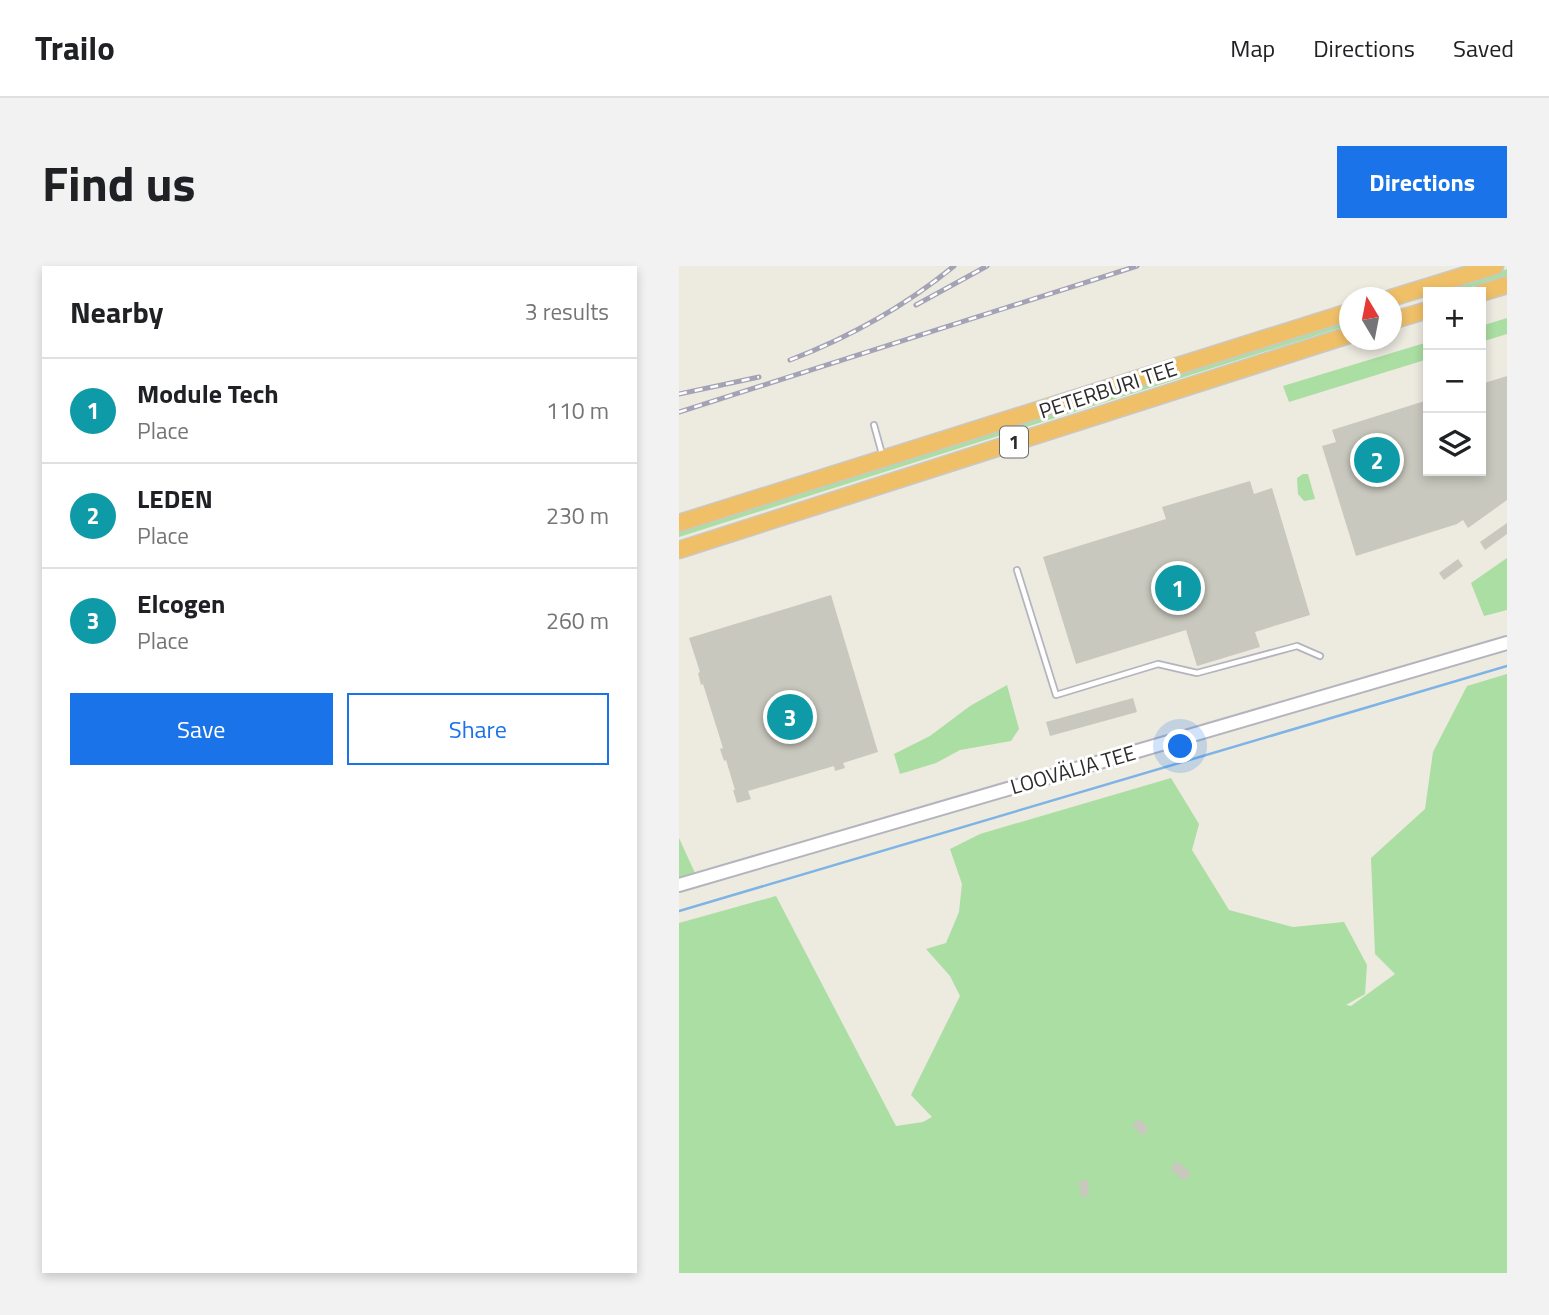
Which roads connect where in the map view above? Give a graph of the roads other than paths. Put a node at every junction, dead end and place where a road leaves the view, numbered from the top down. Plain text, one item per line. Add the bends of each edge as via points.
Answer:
1 (1495, 266) edge
2 (1507, 285) edge
3 (1486, 291) edge
4 (1402, 296) edge
5 (1423, 311) edge
6 (1339, 315) edge
7 (1402, 318) edge
8 (1339, 337) edge
9 (874, 425) dead end
10 (883, 458) junction
11 (679, 523) edge
12 (679, 550) edge
13 (1017, 570) dead end
14 (1507, 643) edge
15 (1320, 656) dead end
16 (679, 885) edge

1 - 4 highway
2 - 3 highway
5 - 7 highway
6 - 10 highway, PETERBURI TEE / 1
8 - 12 highway, PETERBURI TEE / 1
9 - 10 lane
10 - 11 highway, PETERBURI TEE / 1
13 - 15 lane via 1055,695 1158,664 1197,673 1297,646
14 - 16 street, LOOVÄLJA TEE

